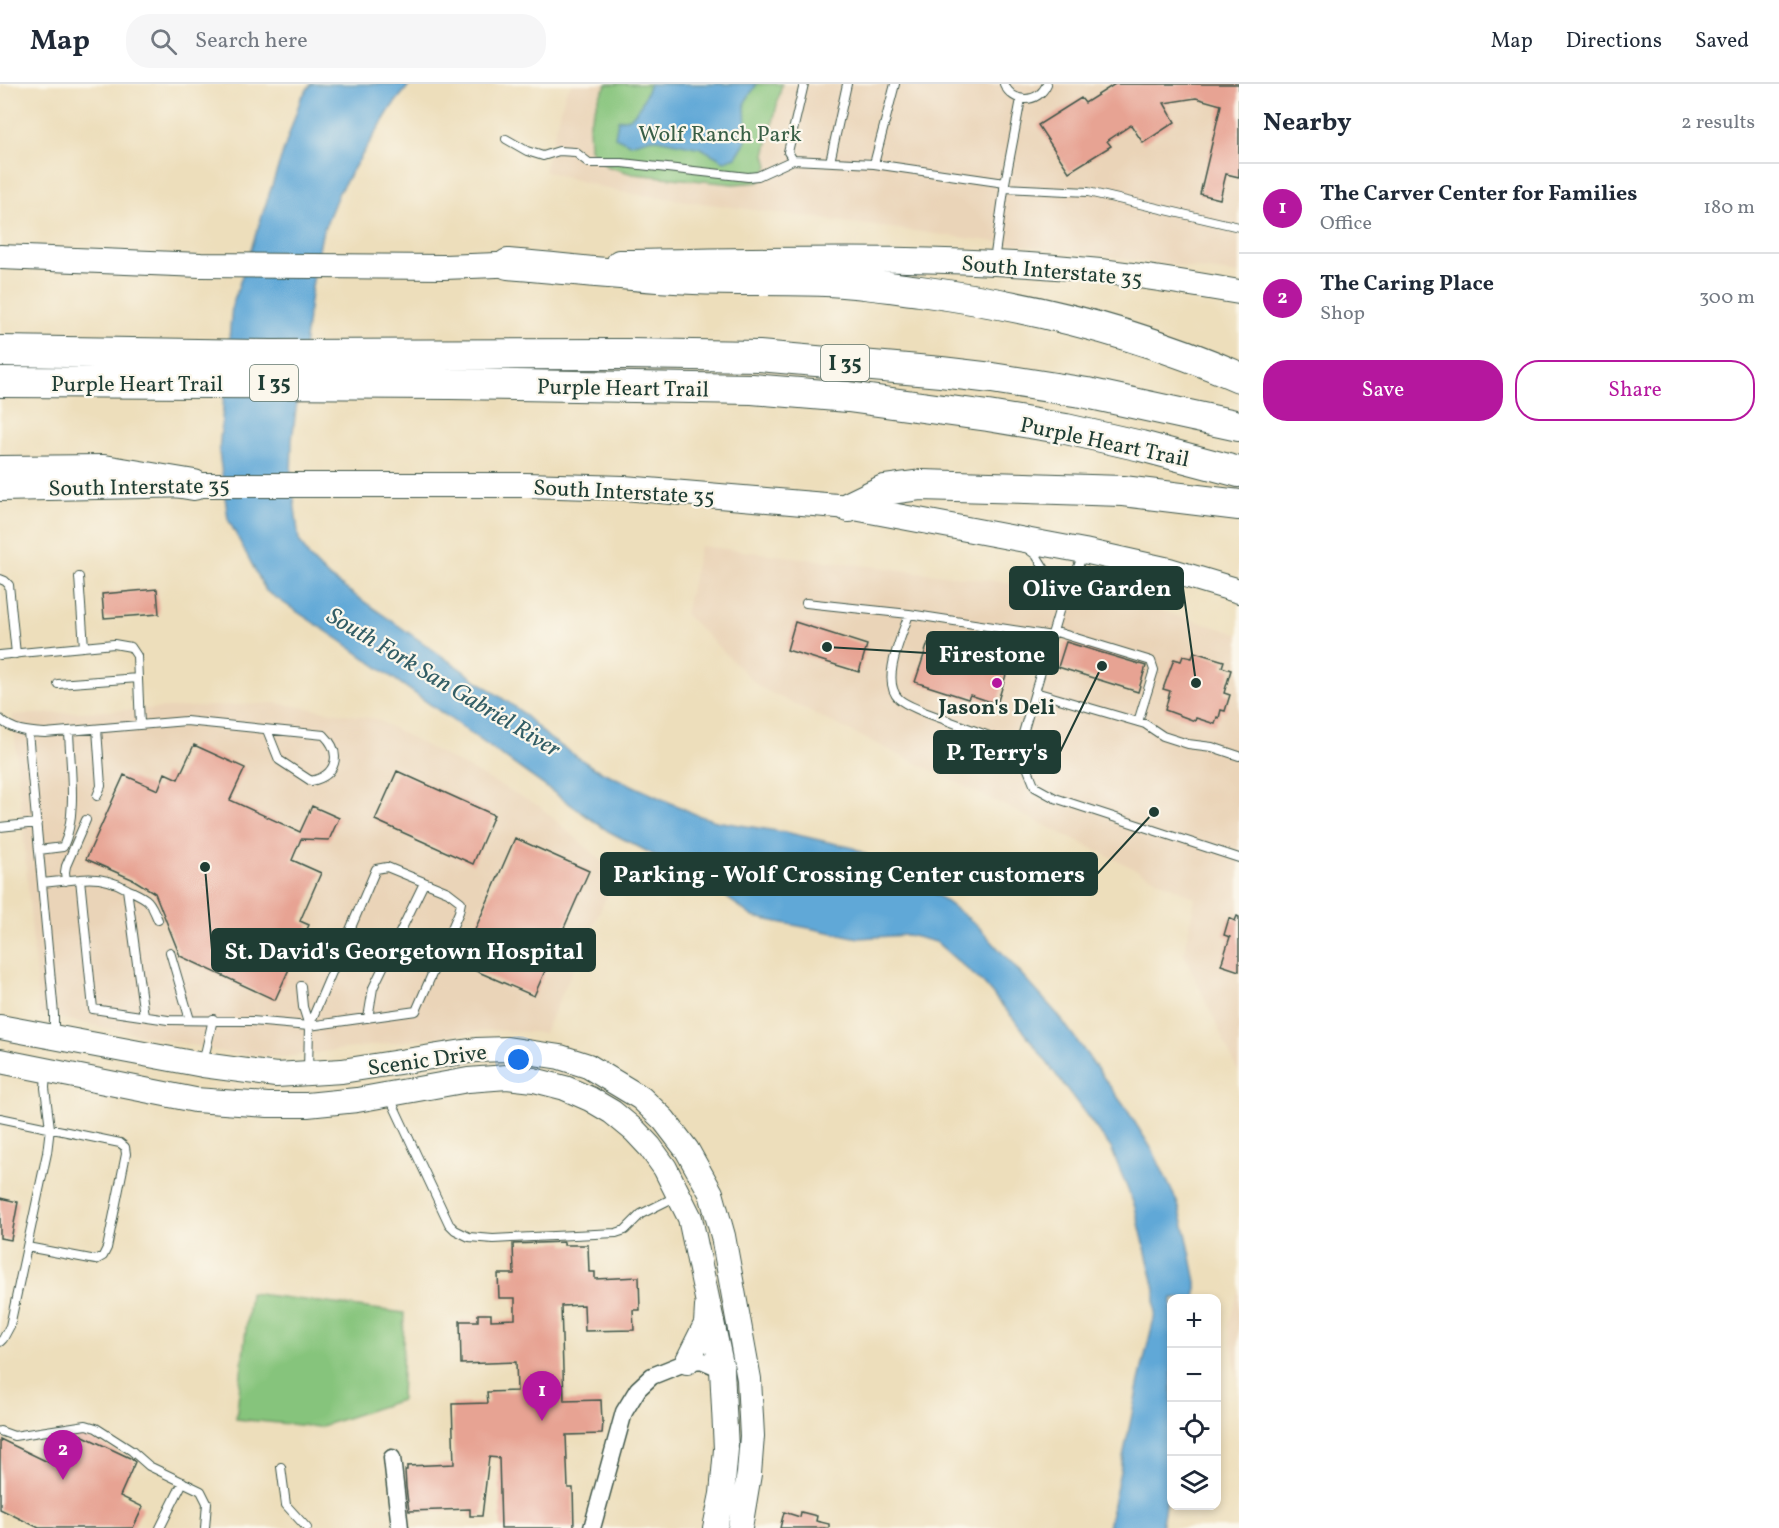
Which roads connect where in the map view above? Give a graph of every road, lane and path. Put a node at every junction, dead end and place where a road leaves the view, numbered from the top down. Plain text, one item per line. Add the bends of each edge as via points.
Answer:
1 (804, 84) edge
2 (847, 84) edge
3 (895, 84) edge
4 (1004, 84) edge
5 (1047, 84) edge
6 (1021, 99) junction
7 (506, 139) dead end
8 (793, 160) junction
9 (830, 162) junction
10 (874, 164) junction
11 (1004, 185) junction
12 (1239, 227) edge
13 (0, 256) edge
14 (994, 263) junction
15 (508, 264) junction
16 (1239, 292) edge
17 (0, 351) edge
18 (1239, 377) edge
19 (0, 382) edge
20 (1239, 426) edge
21 (0, 471) edge
22 (1239, 472) edge
23 (194, 485) junction
24 (0, 489) edge
25 (1239, 505) edge
26 (849, 507) junction
27 (1010, 536) junction
28 (1084, 551) junction
29 (78, 577) dead end
30 (0, 579) edge
31 (1239, 591) edge
32 (806, 603) dead end
33 (1059, 610) junction
34 (909, 614) junction
35 (1053, 634) junction
36 (84, 647) junction
37 (16, 654) junction
38 (0, 655) edge
39 (138, 678) junction
40 (58, 684) dead end
41 (1035, 692) junction
42 (0, 720) edge
43 (1138, 722) junction
44 (140, 725) junction
45 (97, 729) junction
46 (267, 730) junction
47 (69, 731) junction
48 (28, 732) junction
49 (1019, 747) junction
50 (1239, 756) edge
51 (97, 796) dead end
52 (86, 820) dead end
53 (37, 823) junction
54 (0, 827) edge
55 (39, 850) junction
56 (1239, 858) edge
57 (80, 879) junction
58 (66, 881) junction
59 (42, 883) junction
60 (424, 883) junction
61 (127, 889) junction
62 (158, 920) dead end
63 (170, 952) dead end
64 (340, 956) junction
65 (311, 960) dead end
66 (301, 986) dead end
67 (144, 1017) junction
68 (368, 1018) junction
69 (213, 1019) junction
70 (190, 1020) junction
71 (309, 1026) junction
72 (0, 1027) edge
73 (54, 1037) junction
74 (0, 1061) edge
75 (203, 1065) junction
76 (47, 1069) junction
77 (308, 1073) junction
78 (389, 1094) junction
79 (195, 1100) junction
80 (307, 1105) junction
81 (0, 1118) edge
82 (51, 1128) junction
83 (680, 1195) junction
84 (27, 1247) junction
85 (708, 1296) junction
86 (0, 1341) edge
87 (687, 1362) junction
88 (722, 1369) junction
89 (0, 1431) edge
90 (392, 1458) dead end
91 (281, 1467) dead end
92 (183, 1482) junction
93 (160, 1528) edge
94 (205, 1528) edge
95 (307, 1528) edge
96 (400, 1528) edge
97 (592, 1528) edge
98 (716, 1528) edge
99 (740, 1528) edge

1 - 8 lane via 788,152
2 - 9 lane
3 - 10 lane
4 - 6 lane via 1008,92
5 - 6 lane via 1035,98
6 - 11 lane
7 - 8 lane via 543,156 575,152 589,163 748,177
8 - 9 lane
9 - 10 lane
10 - 11 lane
11 - 12 lane via 1088,192
11 - 14 lane
13 - 15 main road, South Interstate 35 via 201,265
14 - 15 main road, South Interstate 35 via 813,259
14 - 16 main road, South Interstate 35 via 1100,271
15 - 18 highway via 692,279 826,281 956,296 1100,327 1159,345
17 - 20 highway, Purple Heart Trail / I 35 via 759,356 961,374 1063,389
19 - 22 highway, Purple Heart Trail / I 35 via 752,389 848,397 1066,429
21 - 23 highway via 104,470
23 - 24 main road, South Interstate 35
23 - 26 main road, South Interstate 35 via 624,488
25 - 26 highway via 1123,491 921,485 884,490
26 - 27 main road, South Interstate 35
27 - 28 main road, South Interstate 35
27 - 33 lane via 1036,555 1054,584
28 - 31 main road, South Interstate 35
28 - 33 lane
29 - 36 lane
30 - 37 lane via 9,585
32 - 34 lane
33 - 35 lane
34 - 35 lane
34 - 49 lane via 891,670 891,686 898,698 909,706
35 - 41 lane
35 - 43 lane via 1151,661 1154,670
36 - 37 lane
36 - 39 lane via 131,647 137,656
37 - 38 lane
39 - 40 lane
39 - 44 lane
41 - 43 lane
41 - 49 lane
42 - 48 lane
43 - 50 lane via 1163,736
44 - 45 lane
44 - 46 lane via 186,721
45 - 47 lane
45 - 51 lane
46 - 46 lane via 324,735 333,744 332,768 323,778 310,781 279,760
47 - 48 lane
47 - 55 lane via 72,814 68,832 63,847
48 - 53 lane
49 - 56 lane via 1035,787 1055,798
52 - 58 lane via 66,866
53 - 54 lane
53 - 55 lane
55 - 59 lane
57 - 58 lane
57 - 61 lane via 95,878
57 - 67 lane via 93,1009
58 - 59 lane
59 - 73 lane
60 - 64 lane via 387,867 376,869
60 - 68 lane via 374,988
60 - 68 lane via 461,902 459,912 416,1011
61 - 62 lane via 147,898
61 - 67 lane
63 - 70 lane
64 - 65 lane
64 - 71 lane
66 - 71 lane
67 - 70 lane
68 - 71 lane
69 - 70 lane
69 - 71 lane
69 - 75 lane
71 - 77 lane
72 - 73 main road, Scenic Drive
73 - 75 main road, Scenic Drive
73 - 76 main road
74 - 76 main road, Scenic Drive
75 - 77 main road, Scenic Drive via 276,1075
75 - 79 main road
76 - 79 main road, Scenic Drive
76 - 82 lane via 45,1089
77 - 80 main road
77 - 99 main road, Scenic Drive via 476,1050 533,1052 588,1066 641,1098 664,1120 683,1143 711,1193 723,1236 749,1379 753,1436
78 - 80 main road, Scenic Drive
78 - 83 main road, Scenic Drive via 507,1077 564,1088 612,1112 635,1131 660,1161
78 - 83 lane via 448,1224 469,1237 616,1233 625,1230 641,1214
79 - 80 main road, Scenic Drive
81 - 82 lane
82 - 84 lane
82 - 84 lane via 120,1143 126,1154 103,1256 96,1260
83 - 85 main road, Scenic Drive via 690,1218
84 - 86 lane via 10,1326
85 - 87 main road via 706,1324
85 - 88 main road, Scenic Drive
87 - 88 street via 701,1360
87 - 97 street via 652,1376 638,1389 624,1412
88 - 98 main road, Scenic Drive via 726,1449
89 - 92 lane via 14,1436 86,1425 132,1451 149,1466
90 - 96 street
91 - 95 lane via 286,1505
92 - 93 lane
92 - 94 lane via 205,1497

